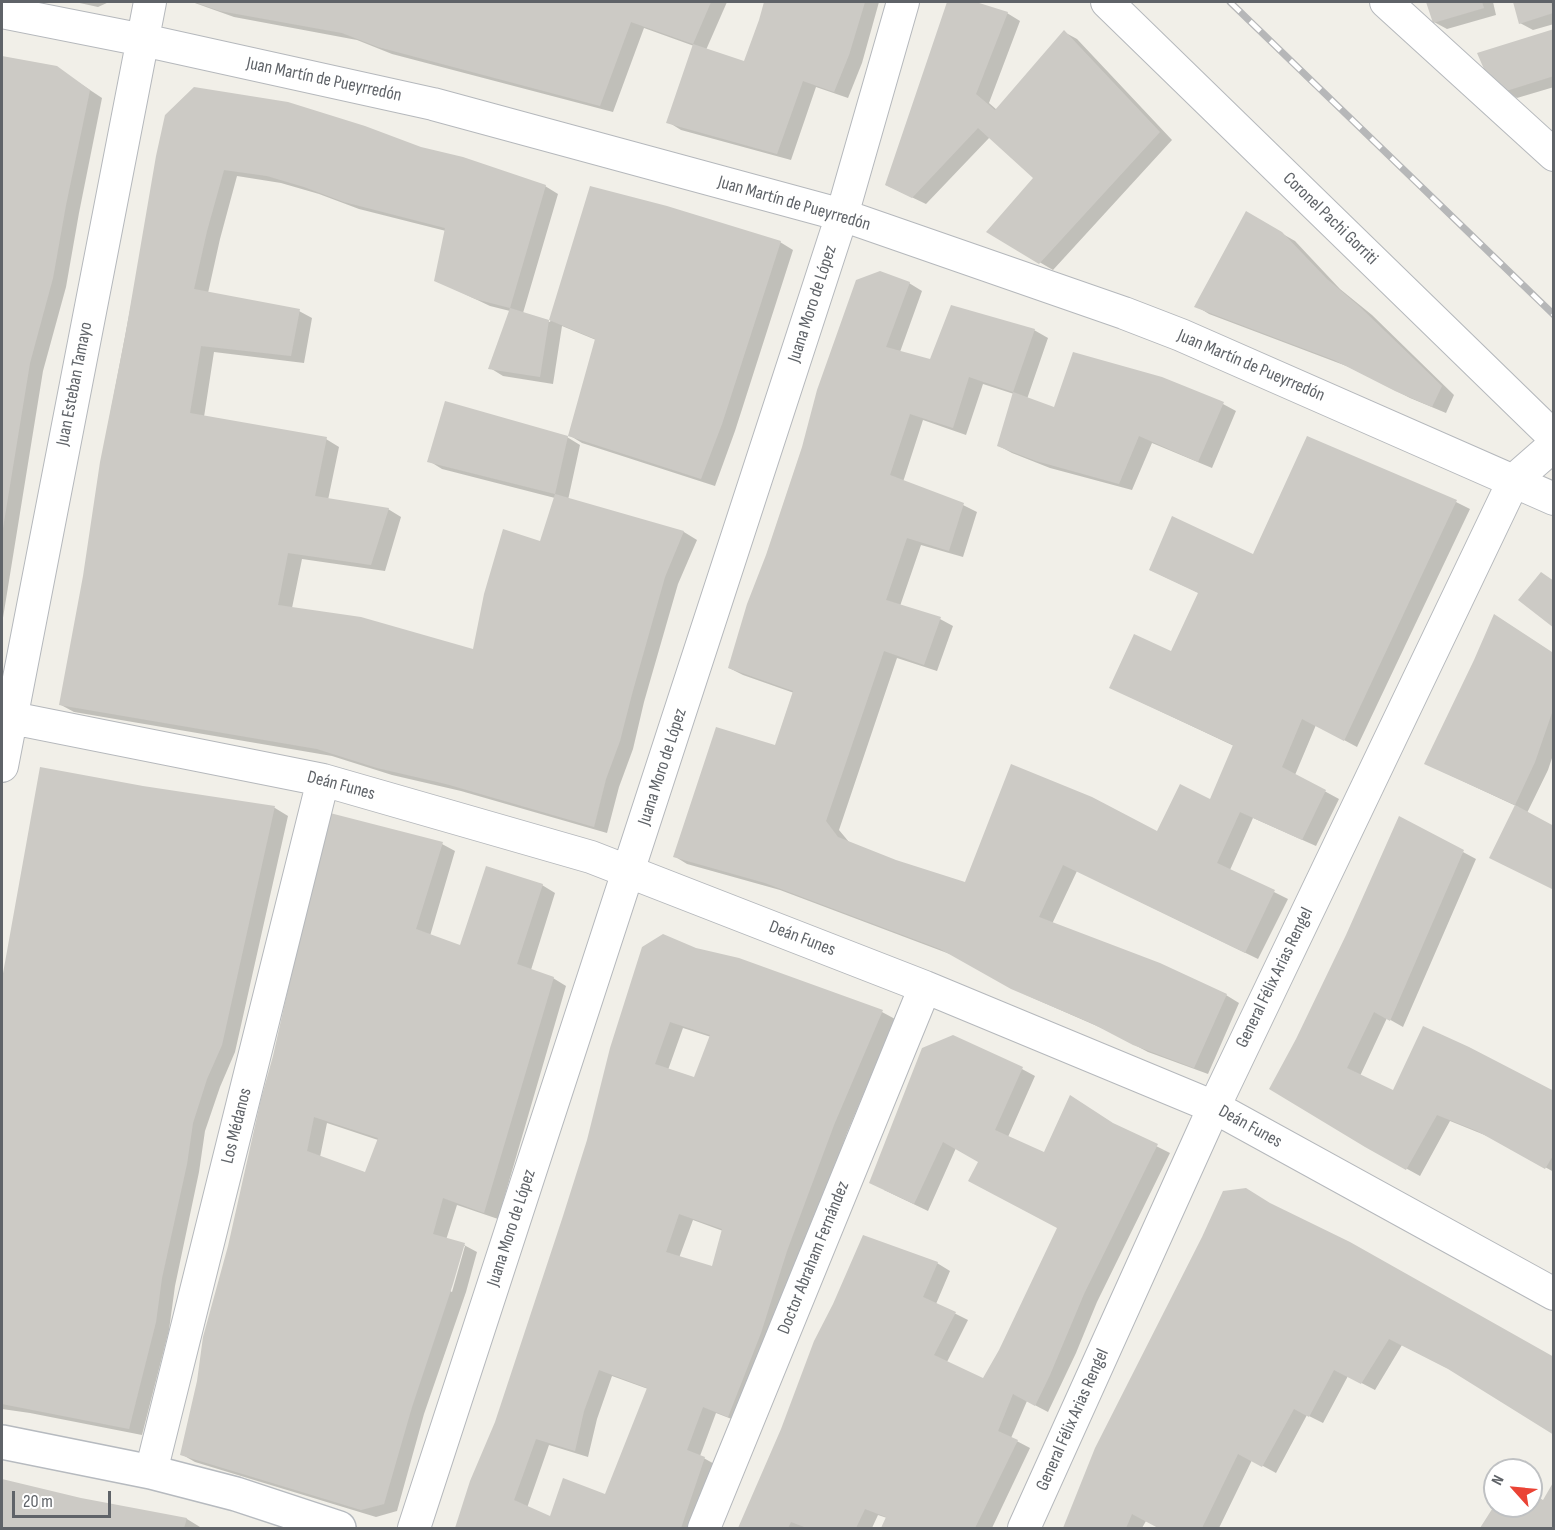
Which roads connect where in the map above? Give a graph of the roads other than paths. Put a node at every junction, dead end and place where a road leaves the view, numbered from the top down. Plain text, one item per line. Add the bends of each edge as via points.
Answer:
1 (150, 2) edge
2 (903, 2) edge
3 (1107, 2) edge
4 (1386, 2) edge
5 (2, 12) edge
6 (143, 40) junction
7 (1554, 155) edge
8 (842, 214) junction
9 (1554, 437) edge
10 (1554, 445) edge
11 (1514, 480) junction
12 (1554, 499) edge
13 (6, 717) edge
14 (2, 766) edge
15 (324, 780) junction
16 (629, 872) junction
17 (925, 987) junction
18 (1214, 1107) junction
19 (1554, 1294) edge
20 (2, 1442) edge
21 (151, 1472) junction
22 (339, 1528) edge
23 (414, 1528) edge
24 (704, 1528) edge
25 (1024, 1528) edge

1 - 6 street, Juan Esteban Tamayo
2 - 8 street, Juana Moro de López
3 - 9 street, Coronel Pachi Gorriti
4 - 7 street
5 - 6 street, Juan Martín de Pueyrredón
6 - 8 street, Juan Martín de Pueyrredón via 433,104
6 - 13 street, Juan Esteban Tamayo
8 - 11 street, Juan Martín de Pueyrredón via 1181,335
8 - 16 street, Juana Moro de López
10 - 11 street, General Félix Arias Rengel
11 - 12 street, Juan Martín de Pueyrredón
11 - 18 street, General Félix Arias Rengel
13 - 14 street, Juan Esteban Tamayo
13 - 15 street, Deán Funes
15 - 16 street, Deán Funes via 591,857
15 - 21 street, Los Médanos
16 - 17 street, Deán Funes
16 - 23 street, Juana Moro de López
17 - 18 street, Deán Funes
17 - 24 street, Doctor Abraham Fernández
18 - 19 street, Deán Funes
18 - 25 street, General Félix Arias Rengel
20 - 21 street
21 - 22 street via 236,1494

